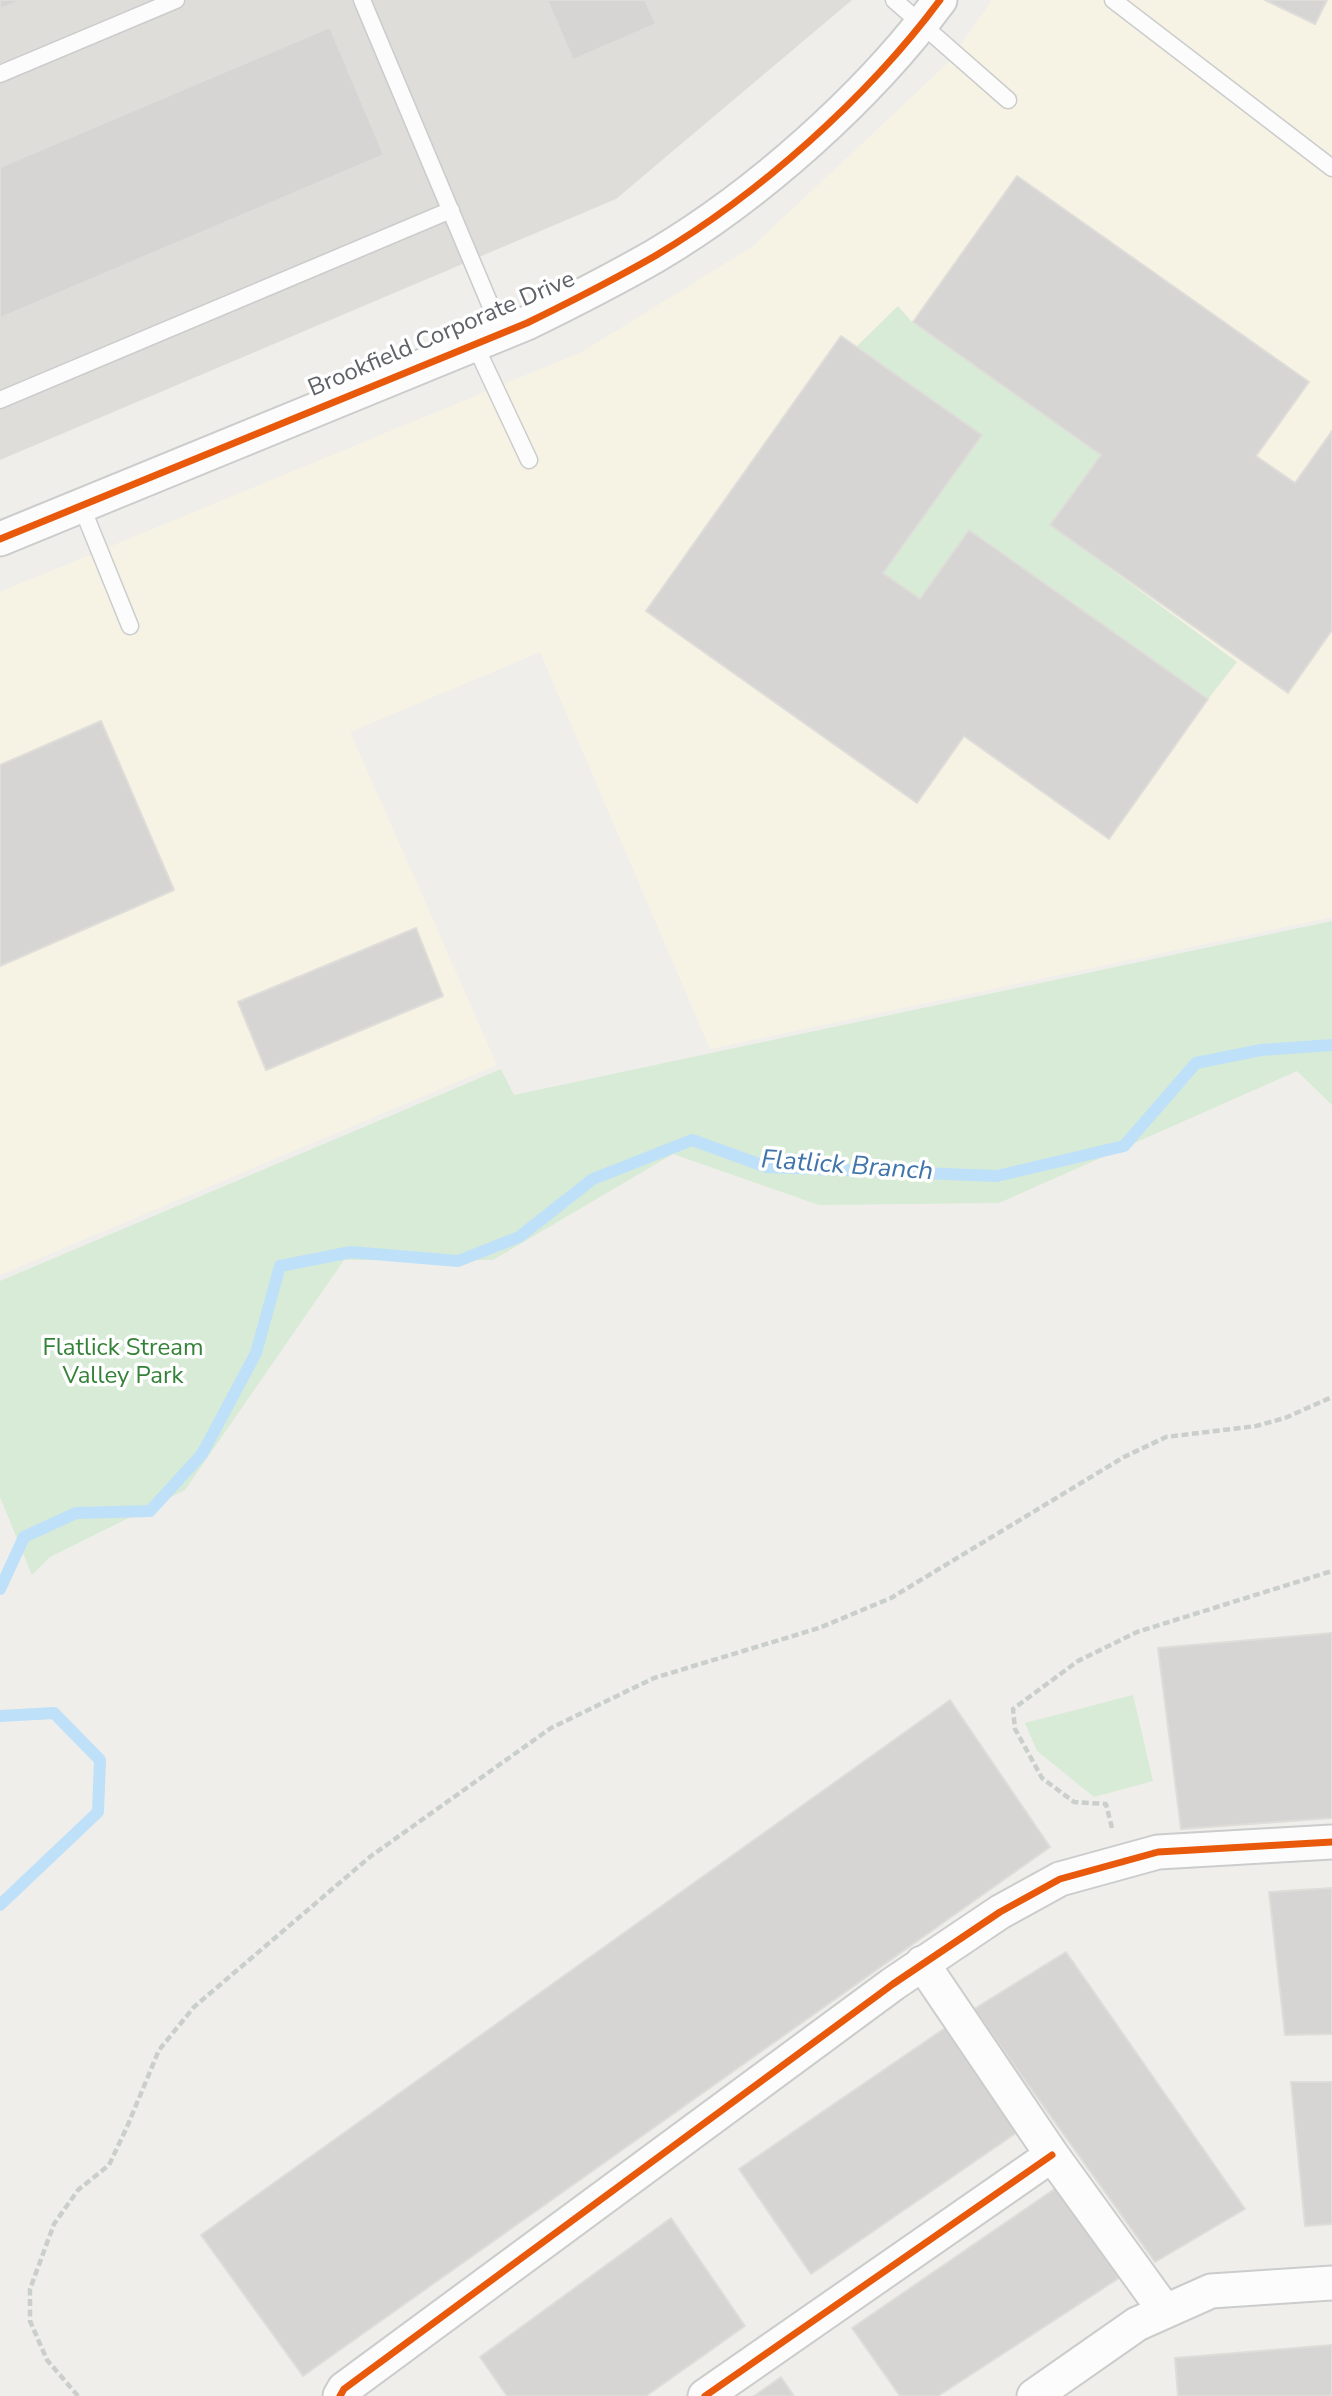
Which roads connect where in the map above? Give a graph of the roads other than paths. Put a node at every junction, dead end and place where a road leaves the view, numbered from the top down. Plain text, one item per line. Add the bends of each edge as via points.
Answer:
1 (176, 0) edge
2 (362, 0) edge
3 (894, 0) edge
4 (1113, 0) edge
5 (930, 12) edge
6 (0, 74) edge
7 (1007, 100) dead end
8 (1332, 168) edge
9 (451, 211) junction
10 (489, 339) junction
11 (0, 400) edge
12 (529, 460) dead end
13 (81, 505) junction
14 (0, 539) edge
15 (130, 626) dead end
16 (1332, 1842) edge
17 (922, 1963) junction
18 (1052, 2155) junction
19 (1332, 2283) edge
20 (1165, 2311) junction
21 (340, 2396) edge
22 (705, 2396) edge
23 (1034, 2396) edge

1 - 6 lane
2 - 9 lane
3 - 5 lane
4 - 8 lane
5 - 7 lane
5 - 10 street, Brookfield Corporate Drive via 834,118 718,214 592,292
9 - 10 lane
9 - 11 lane
10 - 12 lane
10 - 13 street, Brookfield Corporate Drive
13 - 14 street, Brookfield Corporate Drive
13 - 15 lane
16 - 17 street via 1158,1852 1060,1879
17 - 18 street
17 - 21 street via 438,2318
18 - 20 street
18 - 22 street
19 - 20 street via 1211,2291
20 - 23 street via 1137,2324

